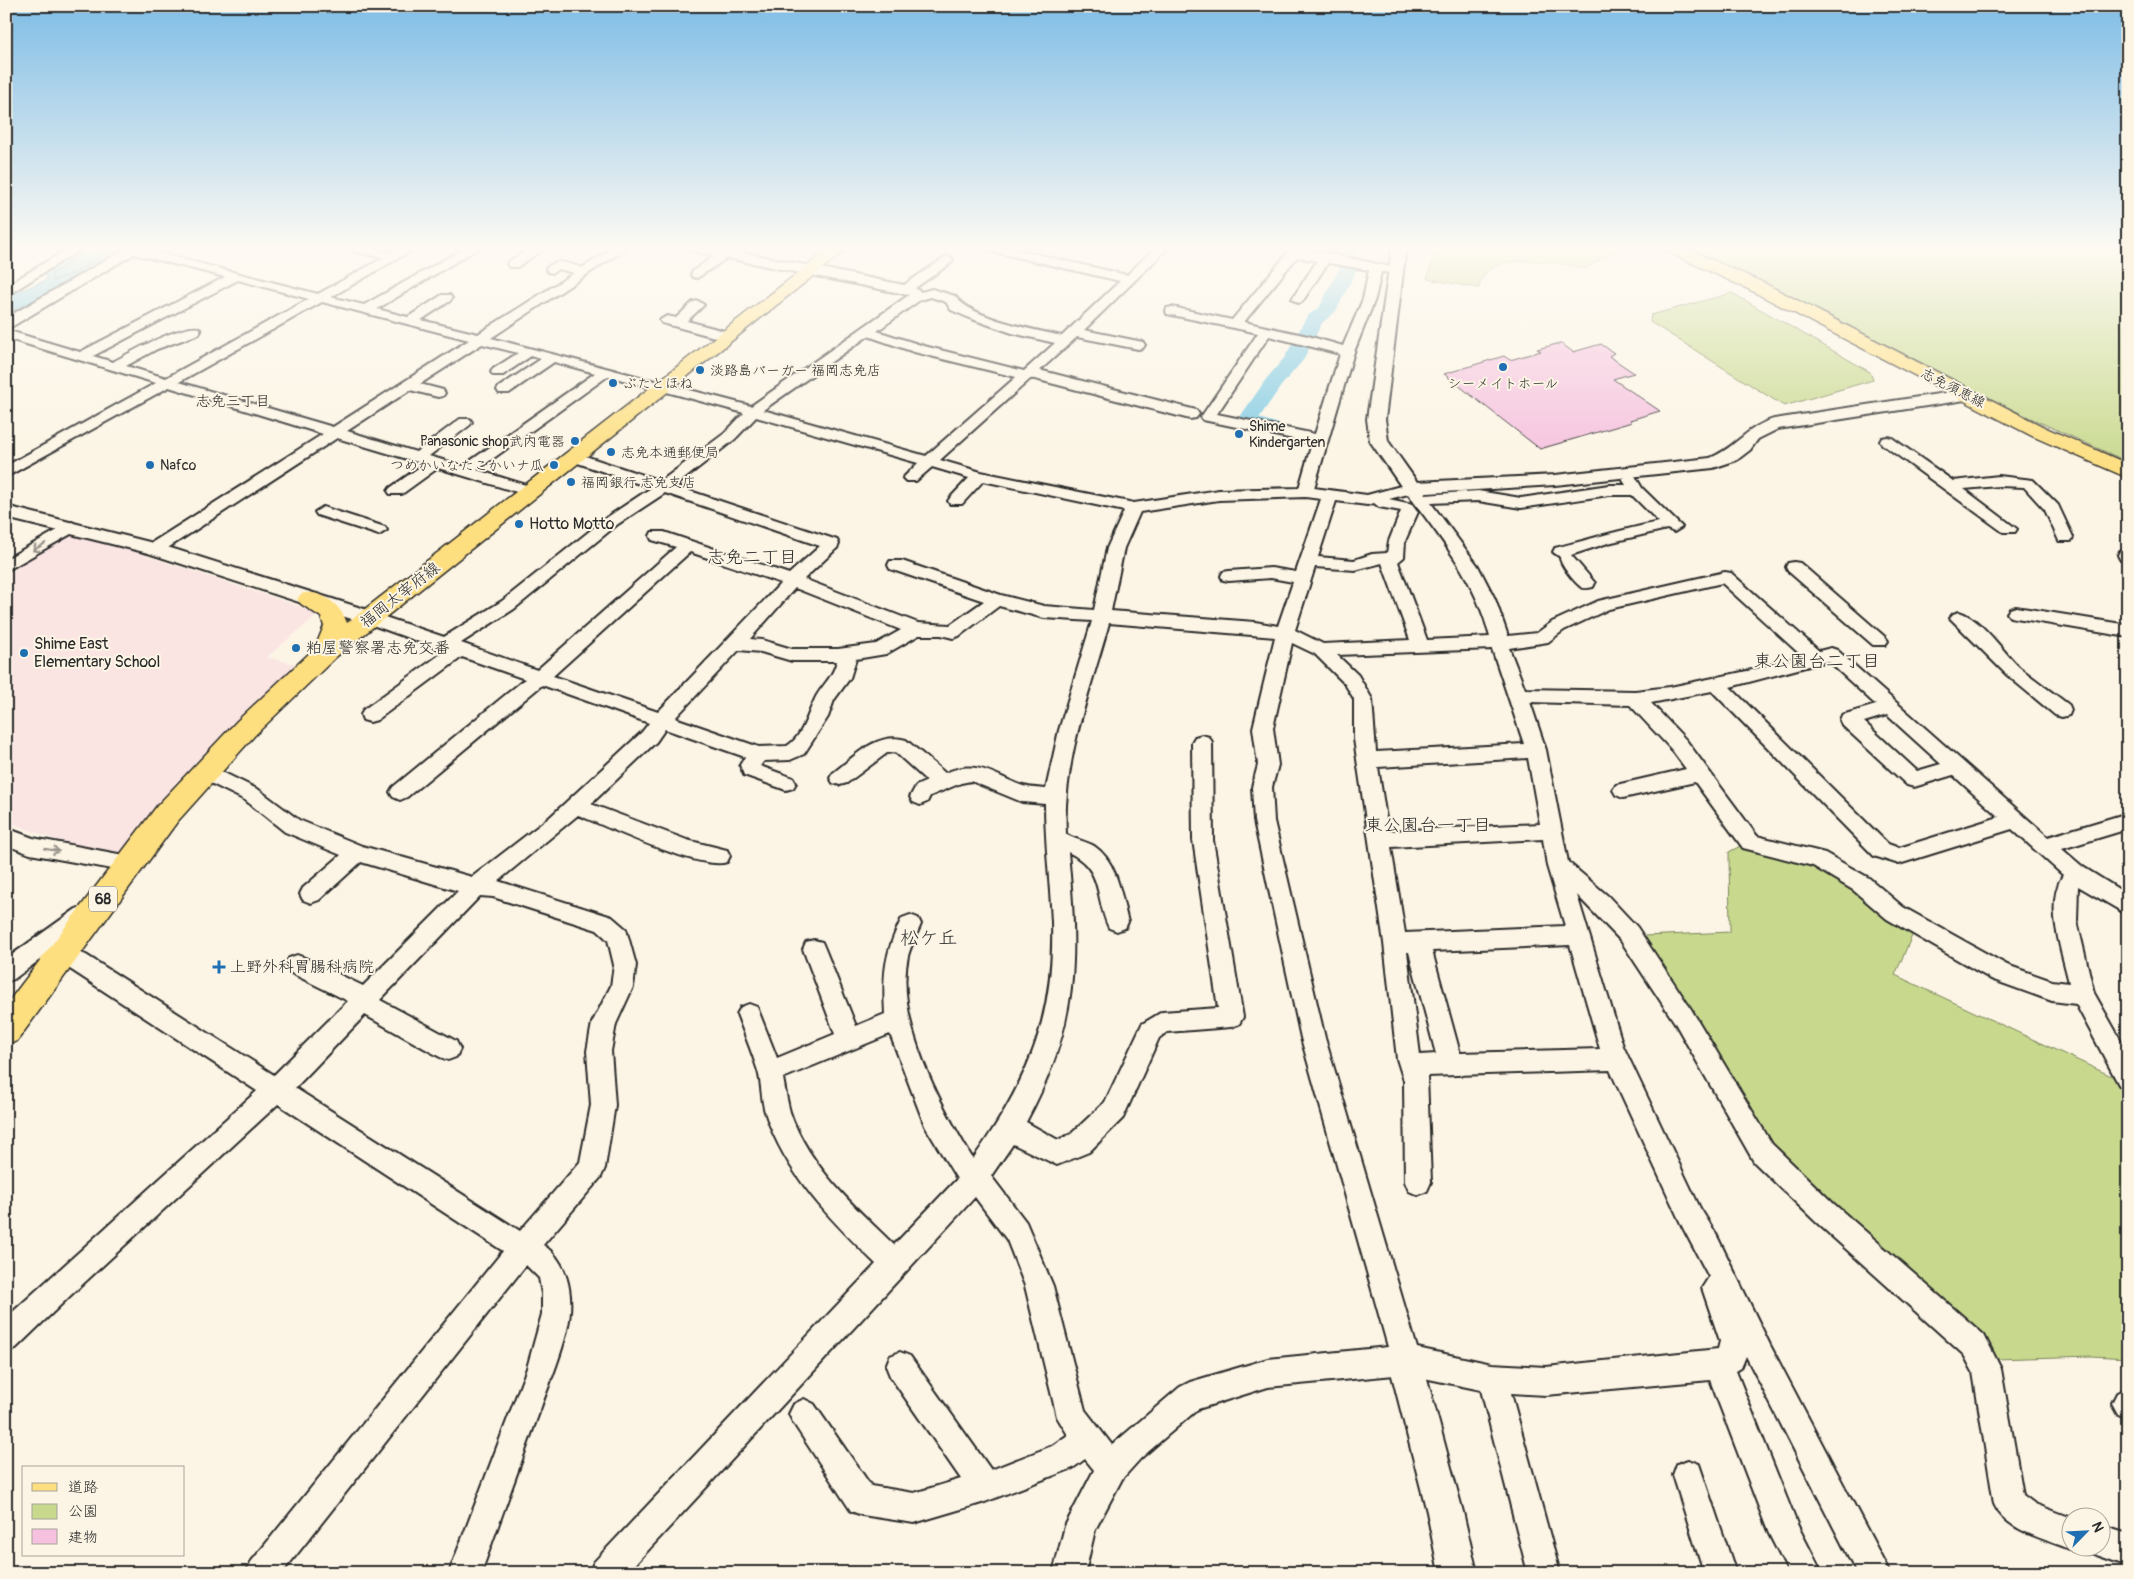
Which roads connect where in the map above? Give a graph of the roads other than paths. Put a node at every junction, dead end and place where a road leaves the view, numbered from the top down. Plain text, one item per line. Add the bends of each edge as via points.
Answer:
1 (148, 322) edge
2 (278, 322) edge
3 (413, 322) edge
4 (506, 322) edge
5 (682, 322) edge
6 (745, 322) edge
7 (876, 322) edge
8 (994, 322) edge
9 (1084, 322) edge
10 (1220, 322) edge
11 (1238, 322) edge
12 (1360, 322) edge
13 (1388, 322) edge
14 (1824, 322) edge
15 (1235, 325) junction
16 (194, 331) dead end
17 (865, 331) junction
18 (1266, 331) junction
19 (6, 334) edge
20 (727, 336) junction
21 (1069, 336) junction
22 (479, 339) junction
23 (1138, 345) dead end
24 (528, 352) junction
25 (1347, 352) junction
26 (80, 357) junction
27 (551, 358) junction
28 (113, 366) junction
29 (498, 372) dead end
30 (605, 372) junction
31 (1025, 375) junction
32 (167, 383) junction
33 (408, 384) junction
34 (664, 386) junction
35 (504, 390) dead end
36 (438, 393) dead end
37 (1965, 395) junction
38 (752, 413) junction
39 (1190, 414) dead end
40 (466, 422) dead end
41 (333, 434) junction
42 (1320, 440) junction
43 (1887, 441) dead end
44 (574, 457) junction
45 (417, 458) junction
46 (929, 461) junction
47 (435, 463) junction
48 (6, 472) edge
49 (464, 472) junction
50 (2128, 472) edge
51 (1626, 473) junction
52 (979, 476) junction
53 (911, 478) dead end
54 (1949, 486) junction
55 (662, 488) junction
56 (1412, 488) junction
57 (1636, 490) junction
58 (396, 491) dead end
59 (530, 491) junction
60 (1305, 492) junction
61 (1329, 497) junction
62 (1430, 498) dead end
63 (1379, 499) junction
64 (956, 501) dead end
65 (1134, 508) junction
66 (6, 512) edge
67 (323, 512) dead end
68 (72, 527) junction
69 (2009, 529) dead end
70 (379, 530) dead end
71 (658, 536) dead end
72 (2065, 537) dead end
73 (688, 546) junction
74 (154, 549) junction
75 (1388, 558) junction
76 (1309, 561) junction
77 (896, 565) dead end
78 (6, 566) edge
79 (1794, 567) dead end
80 (1229, 576) dead end
81 (1303, 578) junction
82 (792, 581) junction
83 (1586, 583) dead end
84 (309, 599) junction
85 (995, 599) junction
86 (2016, 613) dead end
87 (370, 618) junction
88 (1101, 618) junction
89 (1959, 618) dead end
90 (916, 629) junction
91 (2128, 631) edge
92 (1285, 633) junction
93 (1879, 641) dead end
94 (1499, 643) junction
95 (735, 644) junction
96 (452, 647) junction
97 (1421, 647) junction
98 (328, 650) junction
99 (1321, 650) junction
100 (848, 654) junction
101 (1816, 659) junction
102 (538, 677) junction
103 (1715, 683) junction
104 (1518, 695) junction
105 (1635, 698) junction
106 (1890, 707) junction
107 (2062, 710) dead end
108 (370, 715) dead end
109 (661, 720) junction
110 (1202, 742) dead end
111 (1536, 750) junction
112 (758, 754) junction
113 (1367, 760) junction
114 (1956, 766) junction
115 (205, 772) junction
116 (1700, 774) junction
117 (840, 778) dead end
118 (786, 783) dead end
119 (942, 783) junction
120 (1623, 790) dead end
121 (400, 792) dead end
122 (920, 797) dead end
123 (1055, 797) junction
124 (575, 806) junction
125 (2015, 820) junction
126 (2128, 821) edge
127 (1551, 831) junction
128 (6, 836) edge
129 (1379, 840) junction
130 (1056, 841) junction
131 (2044, 846) junction
132 (357, 853) junction
133 (720, 856) dead end
134 (129, 864) junction
135 (1558, 866) junction
136 (2075, 873) junction
137 (475, 887) junction
138 (311, 894) dead end
139 (98, 905) junction
140 (2128, 906) edge
141 (1117, 922) dead end
142 (910, 924) dead end
143 (1579, 934) junction
144 (1406, 943) junction
145 (814, 949) dead end
146 (62, 955) junction
147 (297, 965) dead end
148 (6, 972) edge
149 (2083, 995) junction
150 (366, 1001) junction
151 (749, 1014) dead end
152 (897, 1020) junction
153 (6, 1031) edge
154 (849, 1040) junction
155 (448, 1049) dead end
156 (1617, 1058) junction
157 (1451, 1064) junction
158 (1411, 1066) junction
159 (770, 1072) junction
160 (2128, 1077) edge
161 (276, 1090) junction
162 (1012, 1126) junction
163 (976, 1177) junction
164 (1418, 1182) dead end
165 (1706, 1240) junction
166 (521, 1247) junction
167 (895, 1264) junction
168 (6, 1338) edge
169 (1405, 1360) junction
170 (1719, 1365) junction
171 (900, 1366) dead end
172 (1492, 1378) junction
173 (804, 1414) dead end
174 (1090, 1438) junction
175 (1111, 1468) junction
176 (1688, 1475) dead end
177 (985, 1487) junction
178 (2062, 1530) edge
179 (2112, 1545) edge
180 (2128, 1550) edge
181 (262, 1573) edge
182 (464, 1573) edge
183 (605, 1573) edge
184 (1069, 1573) edge
185 (1458, 1573) edge
186 (1544, 1573) edge
187 (1720, 1573) edge
188 (1806, 1573) edge
189 (1874, 1573) edge

1 - 26 street
2 - 32 street
3 - 22 street
4 - 22 street
5 - 20 street via 678,326
6 - 20 main road, 福岡太宰府線 / 68
7 - 17 street
8 - 21 street via 1017,330
9 - 21 street
10 - 15 street
11 - 15 street
12 - 25 street
13 - 56 street via 1376,419 1379,441
14 - 37 main road, 志免須恵線
15 - 18 street
16 - 28 street via 152,346
17 - 31 street via 919,349
17 - 38 street
18 - 25 street
18 - 42 street via 1208,417
19 - 26 street
20 - 34 main road, 福岡太宰府線 / 68
21 - 23 street
21 - 31 street
22 - 24 street
22 - 33 street
24 - 27 street
24 - 29 street
25 - 42 street
26 - 28 street
27 - 30 street
27 - 35 street
28 - 32 street
30 - 34 street
30 - 49 street
31 - 39 street via 1036,374
31 - 46 street
32 - 41 street
32 - 48 street
33 - 36 street
33 - 41 street
34 - 38 street
34 - 44 main road, 福岡太宰府線 / 68
37 - 50 main road, 志免須恵線
37 - 51 street via 1774,424 1752,435 1731,456 1713,463
38 - 46 street
38 - 55 street via 730,436
40 - 45 street
41 - 45 street
41 - 74 street
42 - 60 street
43 - 54 street
44 - 55 street
44 - 59 main road, 福岡太宰府線 / 68
45 - 47 street
46 - 52 street
46 - 53 street
47 - 49 street
47 - 58 street
49 - 59 street
51 - 56 street
51 - 57 street
52 - 64 street
52 - 65 street
54 - 69 street
54 - 72 street via 1999,481 2028,483 2052,508
55 - 82 street via 831,544
55 - 96 street via 612,521
56 - 63 street
56 - 94 street via 1470,566 1486,600
57 - 62 street via 1599,491 1523,506 1478,496
57 - 83 street via 1672,526 1603,539 1564,556
59 - 87 main road, 福岡太宰府線 / 68
60 - 61 street
60 - 65 street via 1219,495
61 - 63 street
61 - 76 street
63 - 75 street via 1385,504 1406,507 1410,512 1395,544 1396,557
65 - 88 street via 1123,524 1114,549
66 - 68 street
67 - 70 street
68 - 74 street
68 -> 78 street
71 - 73 street
73 - 82 street
73 - 102 street
74 - 84 street
75 - 76 street via 1354,564
75 - 97 street
76 - 81 street
77 - 85 street
79 - 93 street
80 - 81 street via 1271,573
81 - 92 street
82 - 90 street
82 - 95 street
84 - 87 street
84 - 98 main road via 332,613 336,626
85 - 88 street via 1044,612
85 - 90 street via 953,632
86 - 91 street
87 - 96 street
87 - 98 main road, 福岡太宰府線 / 68
88 - 92 street via 1255,628
88 - 123 street via 1071,720
89 - 107 street via 2012,671
90 - 100 street via 880,650
92 - 99 street
92 - 169 street via 1263,728 1268,766 1262,786 1264,821 1313,1038
94 - 97 street
94 - 101 street via 1542,638 1603,603 1725,577
94 - 104 street
95 - 100 street via 762,646 792,654
95 - 109 street
96 - 102 street
96 - 108 street
97 - 99 street
98 - 115 main road, 福岡太宰府線 / 68
99 - 113 street via 1352,680 1363,699
100 - 112 street via 841,678 824,698 819,717 797,749 790,753
101 - 103 street
101 - 106 street via 1831,654
102 - 109 street
102 - 121 street
103 - 105 street via 1670,694
103 - 125 street via 1881,850 1899,856
104 - 105 street
104 - 111 street
105 - 116 street via 1679,745
106 - 114 street
106 - 114 street via 1849,720 1914,780
109 - 112 street
109 - 124 street via 649,738
110 - 162 street via 1204,840 1231,1017 1162,1022 1150,1031 1114,1110 1080,1143 1057,1153 1021,1135
111 - 113 street
111 - 127 street
112 - 118 street via 750,765 752,770
113 - 129 street
114 - 125 street
115 - 132 street via 252,795 292,826
115 - 134 main road, 福岡太宰府線 / 68 via 167,814
116 - 120 street
116 - 149 street via 1750,842 1818,859 1861,884 1894,913 1999,972 2052,991
117 - 119 street via 883,746 899,745
119 - 122 street via 923,791
119 - 123 street via 971,774 1022,794
123 - 130 street
124 - 133 street via 684,848
124 - 137 street
125 - 131 street
126 - 131 street
127 - 129 street
127 - 135 street
128 -> 134 street via 30,846
129 - 144 street
130 - 141 street via 1075,845 1093,856 1103,868
130 - 162 street via 1064,942 1060,1007 1046,1058
131 - 136 street
132 - 137 street
132 - 138 street
134 - 139 main road, 福岡太宰府線 / 68
135 - 143 street
135 - 178 street via 1600,902 1629,934 1683,1016 1763,1153 1825,1213 1974,1344 1987,1369 2009,1504
136 - 140 street
136 - 149 street via 2067,886 2066,922
137 - 150 street
137 - 166 street via 493,888 604,923 618,936 625,965 622,987 604,1023 599,1051 603,1105 592,1168
139 - 146 main road, 福岡太宰府線 / 68
139 - 148 street
142 - 152 street via 897,956
143 - 144 street
143 - 156 street via 1611,1047
144 - 157 street
144 - 158 street
145 - 154 street
146 - 153 main road, 福岡太宰府線 / 68
146 - 161 street via 78,962
147 - 150 street
149 - 160 street
150 - 155 street
150 - 161 street
151 - 159 street
152 - 154 street
152 - 163 street via 934,1118 965,1169
154 - 159 street
156 - 157 street
156 - 165 street via 1691,1217
157 - 158 street
158 - 164 street via 1416,1081
159 - 167 street via 778,1113 796,1155 843,1214
161 - 166 street
161 - 168 street
162 - 163 street
163 - 167 street
163 - 174 street via 1017,1231 1039,1286 1072,1417
165 - 170 street via 1708,1267 1734,1341 1731,1358
165 - 189 street via 1760,1356
166 - 181 street
166 - 182 street via 551,1271 556,1314 541,1368
167 - 183 street
169 - 172 street
169 - 175 street via 1268,1373 1190,1397 1130,1447
169 - 185 street
170 - 172 street via 1546,1381
170 - 188 street via 1785,1534
171 - 177 street
172 - 186 street
173 - 177 street via 862,1500 914,1508
174 - 175 street
174 - 177 street via 1062,1457
175 - 184 street via 1080,1526
176 - 187 street
179 - 180 street

